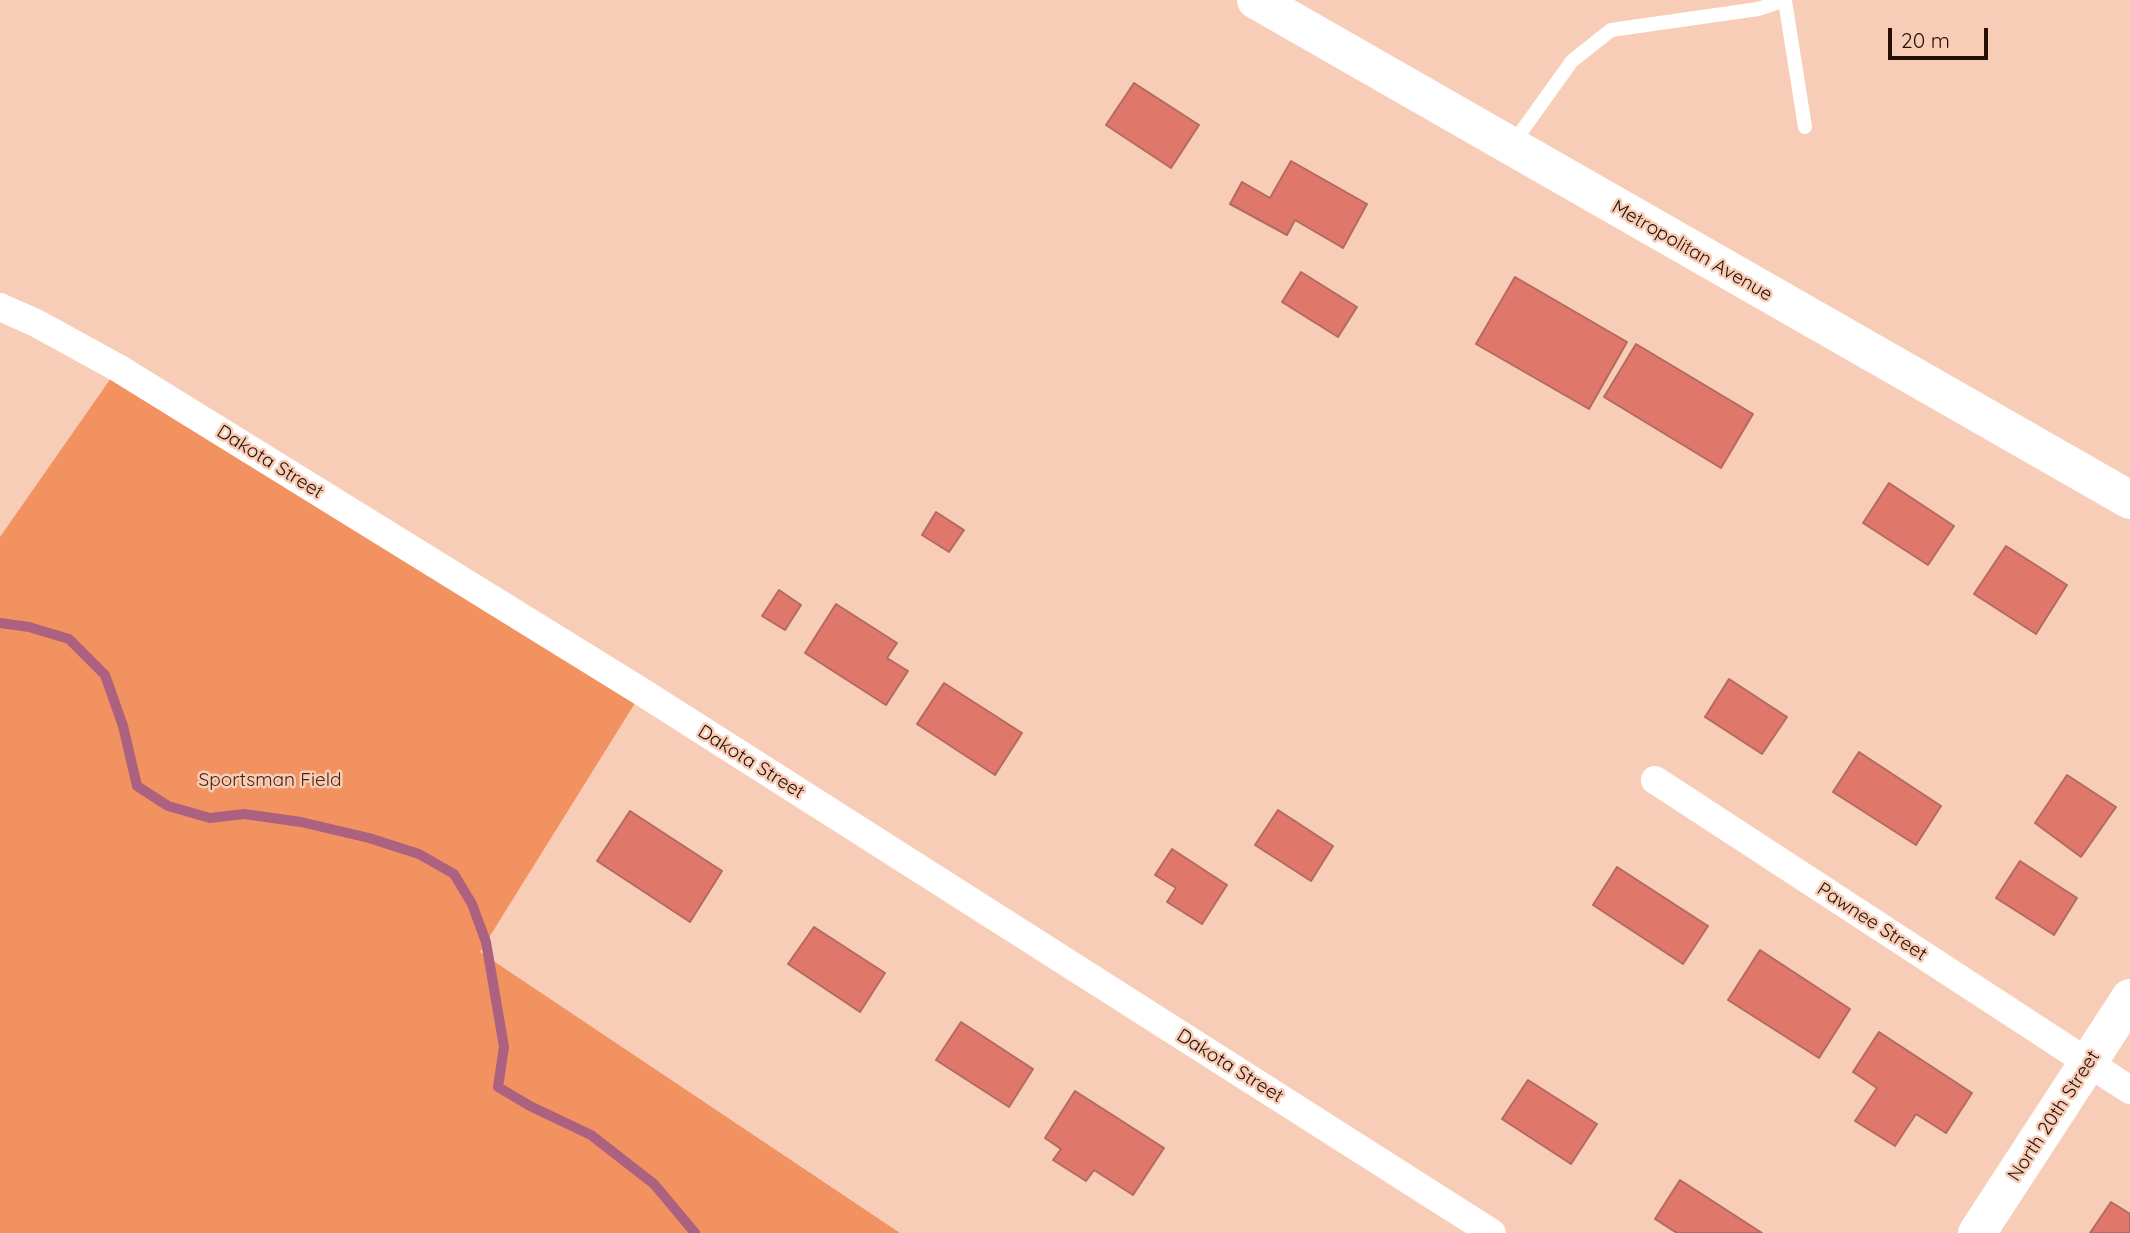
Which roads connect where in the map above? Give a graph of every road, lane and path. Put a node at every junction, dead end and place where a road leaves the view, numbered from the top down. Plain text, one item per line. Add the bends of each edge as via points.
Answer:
1 (1256, 0) edge
2 (1785, 1) edge
3 (1805, 127) dead end
4 (1510, 147) junction
5 (0, 307) edge
6 (2130, 500) edge
7 (1655, 780) dead end
8 (2130, 998) edge
9 (2088, 1065) junction
10 (2130, 1090) edge
11 (1492, 1233) edge
12 (1976, 1233) edge

1 - 4 street, Metropolitan Avenue
2 - 3 lane
2 - 4 lane via 1611,30 1572,61
4 - 6 street, Metropolitan Avenue
5 - 11 street, Dakota Street via 118,368 642,692
7 - 9 street, Pawnee Street
8 - 9 street, North 20th Street
9 - 10 street
9 - 12 street, North 20th Street

